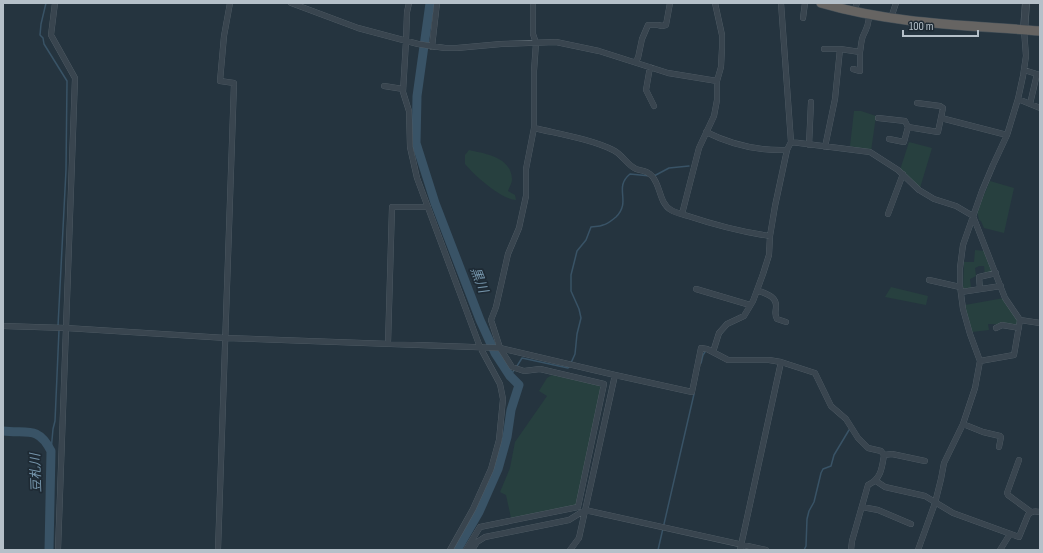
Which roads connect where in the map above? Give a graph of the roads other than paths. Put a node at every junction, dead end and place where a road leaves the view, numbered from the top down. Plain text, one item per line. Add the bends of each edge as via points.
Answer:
1 (55, 3) edge
2 (230, 3) edge
3 (291, 3) edge
4 (409, 3) edge
5 (437, 3) edge
6 (533, 3) edge
7 (670, 3) edge
8 (715, 3) edge
9 (781, 3) edge
10 (805, 3) edge
11 (821, 3) edge
12 (896, 3) edge
13 (1026, 3) edge
14 (832, 4) edge
15 (856, 7) edge
16 (869, 14) junction
17 (802, 18) dead end
18 (891, 18) junction
19 (1024, 30) junction
20 (1040, 31) edge
21 (406, 41) junction
22 (536, 43) junction
23 (432, 47) junction
24 (824, 49) dead end
25 (840, 49) junction
26 (860, 52) junction
27 (635, 62) junction
28 (650, 67) junction
29 (853, 69) dead end
30 (1024, 70) junction
31 (1038, 74) edge
32 (717, 81) junction
33 (386, 88) dead end
34 (403, 89) junction
35 (1018, 99) junction
36 (811, 102) dead end
37 (917, 103) dead end
38 (1030, 104) junction
39 (654, 106) dead end
40 (1040, 108) edge
41 (878, 118) dead end
42 (941, 118) junction
43 (908, 127) junction
44 (534, 128) junction
45 (706, 132) junction
46 (1007, 135) junction
47 (889, 139) dead end
48 (791, 142) junction
49 (808, 145) junction
50 (825, 147) junction
51 (787, 150) junction
52 (903, 174) junction
53 (428, 207) junction
54 (682, 214) junction
55 (888, 214) dead end
56 (973, 216) junction
57 (770, 236) junction
58 (996, 273) junction
59 (929, 280) dead end
60 (1001, 286) junction
61 (696, 289) dead end
62 (980, 289) junction
63 (757, 290) junction
64 (960, 290) junction
65 (750, 305) junction
66 (1020, 320) junction
67 (786, 322) dead end
68 (1040, 323) edge
69 (3, 326) edge
70 (66, 328) junction
71 (996, 328) dead end
72 (1019, 328) junction
73 (226, 338) junction
74 (388, 344) junction
75 (480, 347) junction
76 (500, 348) junction
77 (713, 352) junction
78 (980, 361) junction
79 (781, 362) junction
80 (615, 375) junction
81 (963, 424) junction
82 (999, 447) dead end
83 (884, 455) junction
84 (1019, 460) dead end
85 (924, 461) dead end
86 (876, 481) junction
87 (934, 503) junction
88 (862, 507) junction
89 (585, 510) junction
90 (1031, 512) junction
91 (1040, 512) edge
92 (911, 524) dead end
93 (1010, 534) junction
94 (741, 547) edge
95 (58, 550) edge
96 (218, 550) edge
97 (450, 550) edge
98 (466, 550) edge
99 (472, 550) edge
100 (570, 550) edge
101 (766, 550) edge
102 (851, 550) edge
103 (918, 550) edge
104 (1000, 550) edge

1 - 70 street via 51,35 75,78
2 - 73 street via 220,81 234,83
3 - 21 street via 358,28
4 - 21 street
5 - 23 street
6 - 22 street via 533,34
7 - 27 street via 666,25 648,25
8 - 32 street via 722,35 721,67
9 - 48 street
10 - 17 street
11 - 14 highway
12 - 18 street
13 - 19 street
14 - 15 highway
15 - 16 highway
16 - 18 highway
16 - 26 street
18 - 19 highway
19 - 20 highway
19 - 30 street
21 - 23 street
21 - 34 street
22 - 23 street
22 - 27 street via 556,42
22 - 44 street
24 - 25 street
25 - 26 street
25 - 50 street via 835,99
26 - 29 street via 860,71
27 - 28 street
28 - 32 street via 668,73
28 - 39 street via 646,90
30 - 31 street
30 - 35 street
31 - 38 street
32 - 45 street via 714,116
33 - 34 street
34 - 53 street via 409,111 410,147 417,178
35 - 38 street
35 - 46 street
36 - 49 street
37 - 42 street via 940,106 943,108
38 - 40 street
41 - 43 street via 905,121
42 - 43 street via 938,132
42 - 46 street
43 - 47 street via 904,142
44 - 54 street via 582,139 614,150 636,169 646,170 658,184 666,206
44 - 76 street via 526,169 526,196 519,228 508,254 491,320
45 - 51 street via 734,144 769,151
45 - 54 street via 699,148
46 - 56 street
48 - 49 street
48 - 51 street
49 - 50 street
50 - 52 street via 870,152
51 - 57 street
52 - 55 street
52 - 56 street via 919,190
53 - 74 street via 392,207
53 - 75 street
54 - 57 street via 745,232
56 - 58 street
56 - 64 street via 963,245
57 - 63 street via 769,255
58 - 60 street
58 - 62 street via 979,277
59 - 64 street
60 - 62 street
60 - 66 street via 1005,298
61 - 65 street
62 - 64 street
63 - 65 street
63 - 67 street via 771,296 776,305 777,319
64 - 78 street via 963,310
65 - 77 street via 744,316 728,324 719,333
66 - 68 street
66 - 72 street
69 - 70 street
70 - 73 street
70 - 95 street
71 - 72 street via 1002,325
72 - 78 street via 1014,355
73 - 74 street
73 - 96 street
74 - 75 street
75 - 76 street
75 - 97 street via 500,384 503,399 500,440 492,469
76 - 80 street
76 - 98 street via 512,367 524,371 540,369 604,384 578,507 480,527
77 - 79 street via 728,360
77 - 80 street via 701,348 692,392
78 - 81 street via 975,388
79 - 83 street via 815,373 831,406 846,419 868,448 881,451
79 - 94 street
80 - 89 street
81 - 82 street via 1000,436
81 - 87 street via 944,463
83 - 85 street via 892,454
83 - 86 street
84 - 90 street via 1007,493
86 - 87 street via 885,488 925,496
86 - 88 street via 868,485
87 - 93 street via 953,513
87 - 103 street
88 - 92 street via 878,510
88 - 102 street
89 - 94 street
89 - 99 street via 569,520 485,537 477,542
89 - 100 street via 579,538
90 - 91 street
90 - 93 street via 1019,537
93 - 104 street
94 - 101 street

